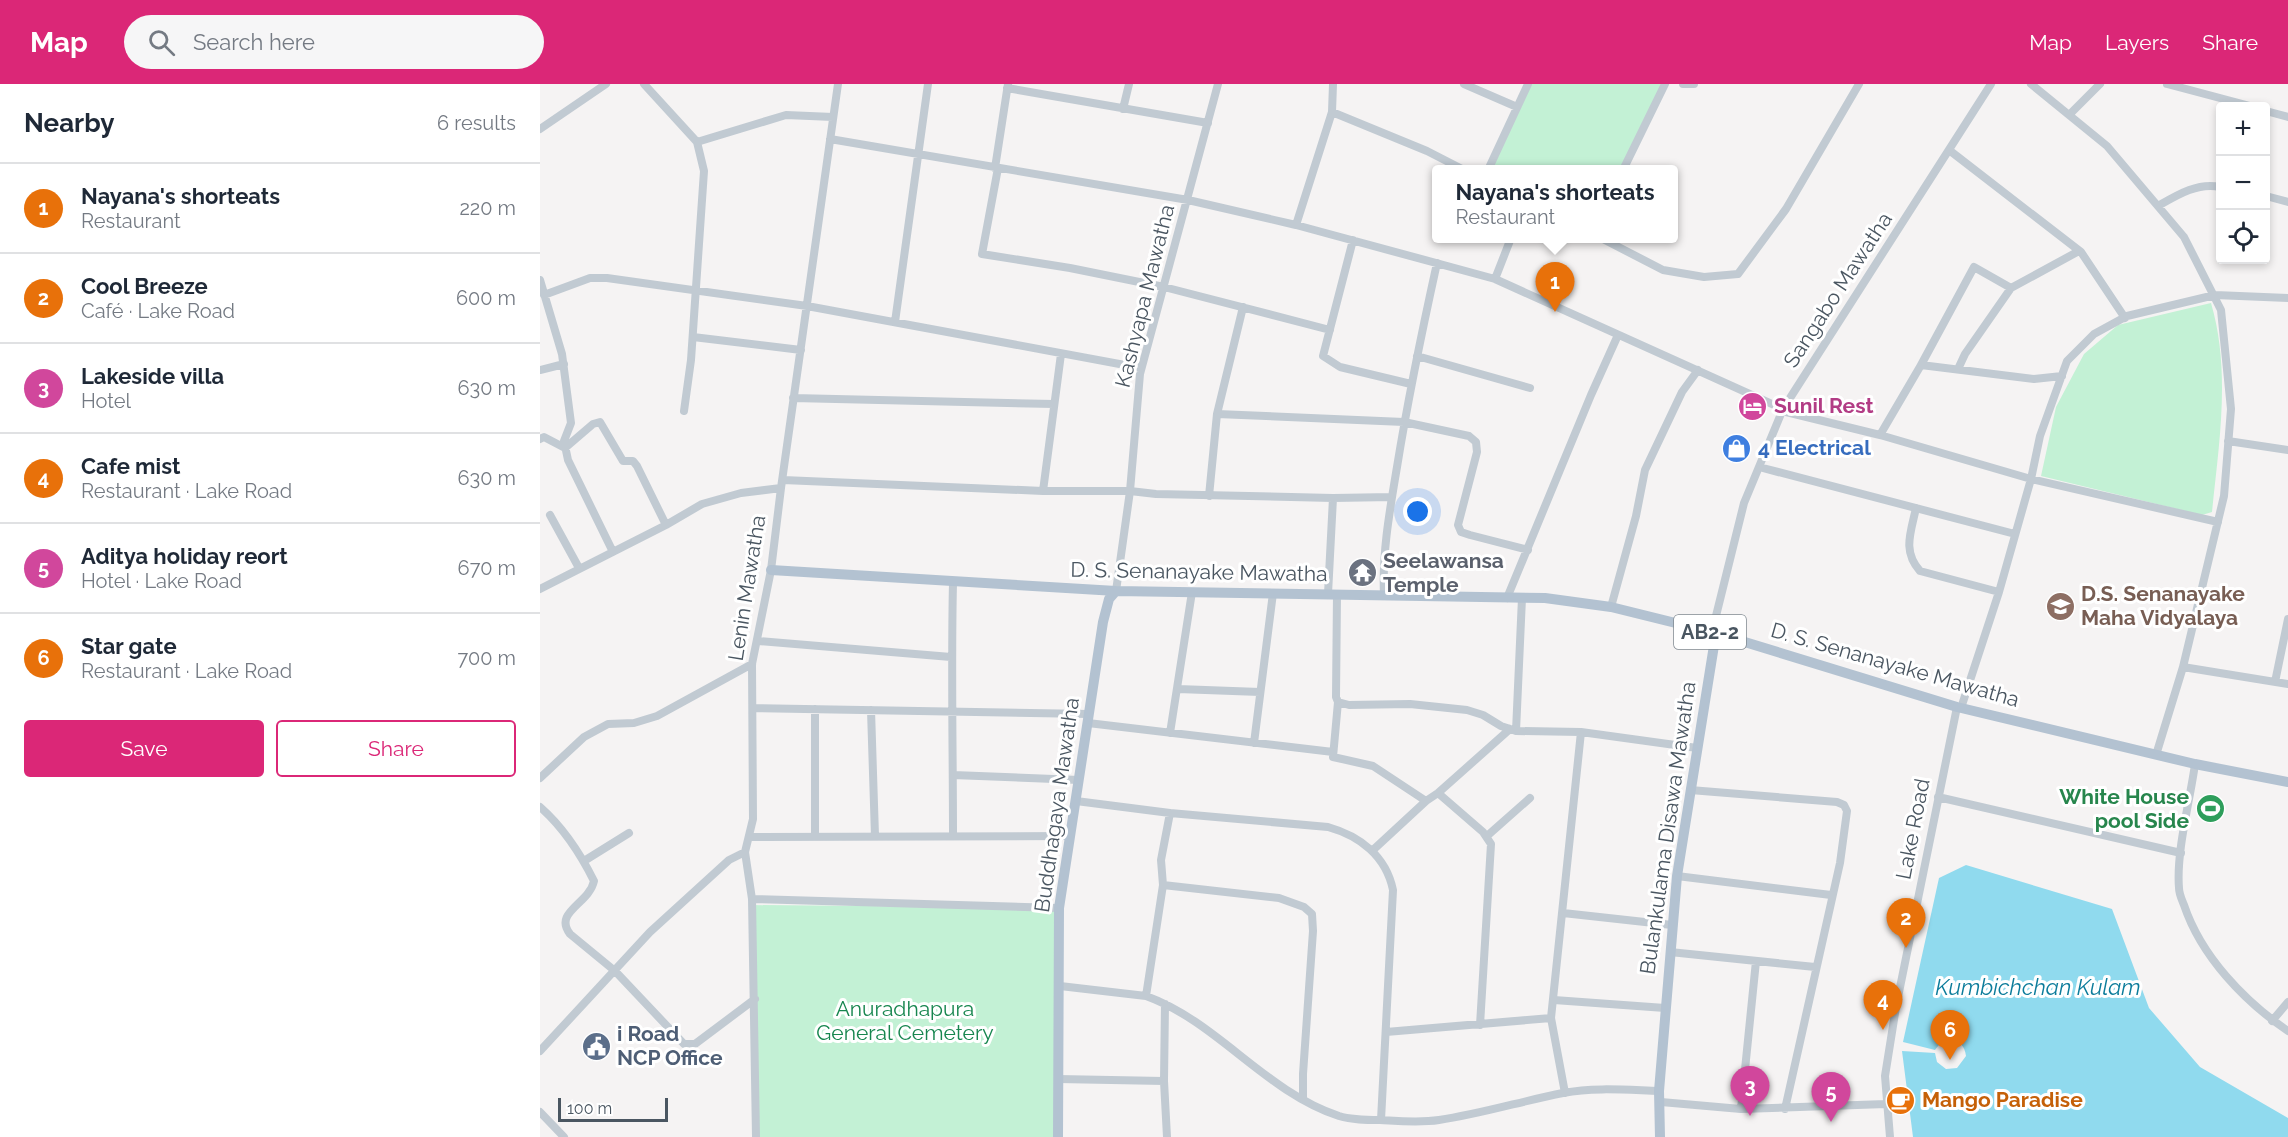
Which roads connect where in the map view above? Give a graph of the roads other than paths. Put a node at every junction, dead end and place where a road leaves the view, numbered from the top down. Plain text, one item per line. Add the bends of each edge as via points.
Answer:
1 (606, 84) edge
2 (644, 84) edge
3 (838, 84) edge
4 (928, 84) edge
5 (1129, 84) edge
6 (1218, 84) edge
7 (1333, 84) edge
8 (1464, 84) edge
9 (1528, 84) edge
10 (1665, 84) edge
11 (1683, 84) edge
12 (1694, 84) edge
13 (1859, 84) edge
14 (1991, 84) edge
15 (2031, 84) edge
16 (2100, 84) edge
17 (2167, 84) edge
18 (1008, 86) edge
19 (2235, 102) edge
20 (1517, 107) junction
21 (1123, 109) junction
22 (1332, 112) junction
23 (2270, 112) edge
24 (2070, 114) junction
25 (833, 117) junction
26 (2288, 117) edge
27 (1209, 123) junction
28 (540, 129) edge
29 (830, 140) junction
30 (697, 142) junction
31 (1949, 150) junction
32 (918, 155) junction
33 (1454, 165) edge
34 (1490, 165) edge
35 (1625, 165) edge
36 (996, 168) junction
37 (2216, 186) edge
38 (2270, 197) edge
39 (1188, 200) junction
40 (2288, 202) edge
41 (2158, 206) junction
42 (1296, 225) junction
43 (1353, 240) junction
44 (1509, 243) edge
45 (1611, 243) edge
46 (2079, 251) junction
47 (1437, 263) junction
48 (1495, 279) junction
49 (540, 280) edge
50 (1164, 286) junction
51 (2011, 288) junction
52 (696, 291) junction
53 (544, 295) junction
54 (2215, 296) junction
55 (2288, 298) edge
56 (807, 306) junction
57 (1243, 307) junction
58 (2124, 318) junction
59 (895, 322) junction
60 (1330, 330) junction
61 (1618, 335) junction
62 (693, 337) junction
63 (801, 350) junction
64 (1061, 354) junction
65 (1417, 356) junction
66 (564, 364) junction
67 (1921, 365) junction
68 (1142, 368) junction
69 (1958, 369) junction
70 (540, 370) edge
71 (1698, 370) junction
72 (2062, 376) junction
73 (1411, 384) junction
74 (1530, 387) dead end
75 (793, 398) junction
76 (1054, 404) junction
77 (1782, 410) junction
78 (684, 411) dead end
79 (1217, 414) junction
80 (1404, 422) junction
81 (1880, 435) junction
82 (540, 439) edge
83 (2228, 441) junction
84 (565, 448) junction
85 (2288, 450) edge
86 (1759, 467) junction
87 (2031, 479) junction
88 (782, 484) junction
89 (1042, 491) junction
90 (1130, 491) junction
91 (1209, 496) junction
92 (1392, 497) junction
93 (1333, 498) junction
94 (1916, 508) junction
95 (550, 515) dead end
96 (2218, 522) junction
97 (666, 525) junction
98 (2015, 534) junction
99 (1528, 550) junction
100 (613, 552) junction
101 (579, 568) junction
102 (771, 570) junction
103 (953, 583) junction
104 (540, 589) edge
105 (1116, 591) junction
106 (1191, 592) junction
107 (1999, 592) junction
108 (1273, 593) junction
109 (1333, 594) junction
110 (1384, 595) junction
111 (1507, 598) junction
112 (1522, 598) junction
113 (1611, 607) junction
114 (2288, 619) edge
115 (1714, 633) junction
116 (758, 641) junction
117 (951, 657) junction
118 (752, 664) junction
119 (2183, 667) junction
120 (2275, 681) junction
121 (2288, 684) edge
122 (1178, 689) junction
123 (1260, 692) junction
124 (1338, 702) junction
125 (1959, 707) junction
126 (753, 708) junction
127 (815, 710) junction
128 (871, 710) junction
129 (951, 712) junction
130 (1089, 718) junction
131 (1513, 730) junction
132 (1581, 732) junction
133 (1170, 733) junction
134 (1254, 743) junction
135 (1696, 748) junction
136 (1333, 752) junction
137 (2156, 755) junction
138 (2195, 764) junction
139 (953, 776) junction
140 (540, 778) edge
141 (1079, 780) junction
142 (2288, 782) edge
143 (1690, 790) junction
144 (1438, 794) junction
145 (1938, 796) junction
146 (1530, 798) dead end
147 (1076, 801) junction
148 (1426, 801) junction
149 (540, 807) edge
150 (1170, 813) junction
151 (629, 832) dead end
152 (875, 836) junction
153 (953, 836) junction
154 (1070, 836) junction
155 (1487, 836) junction
156 (750, 837) junction
157 (815, 837) junction
158 (1372, 850) junction
159 (745, 852) junction
160 (2181, 854) junction
161 (584, 861) junction
162 (1677, 876) junction
163 (1163, 885) junction
164 (1832, 896) junction
165 (752, 899) junction
166 (1059, 908) junction
167 (1563, 913) junction
168 (1672, 925) junction
169 (1670, 952) junction
170 (1756, 961) junction
171 (1815, 967) junction
172 (615, 971) junction
173 (1059, 986) junction
174 (1146, 996) junction
175 (755, 999) junction
176 (1554, 1000) junction
177 (2288, 1002) edge
178 (1165, 1004) junction
179 (1665, 1008) junction
180 (1551, 1018) junction
181 (2272, 1021) junction
182 (1480, 1025) junction
183 (2288, 1031) edge
184 (1386, 1032) junction
185 (540, 1051) edge
186 (1058, 1080) junction
187 (1164, 1082) junction
188 (1565, 1093) junction
189 (1660, 1097) junction
190 (1303, 1099) junction
191 (1886, 1104) junction
192 (1741, 1109) junction
193 (1785, 1109) junction
194 (540, 1112) edge
195 (1381, 1120) junction
196 (564, 1137) edge
197 (756, 1137) edge
198 (1058, 1137) edge
199 (1167, 1137) edge
200 (1660, 1137) edge
201 (1890, 1137) edge

1 - 28 street
2 - 30 street
3 - 25 street, Lenin Mawatha
4 - 32 street
5 - 21 street
6 - 27 street, Kashyapa Mawatha
7 - 22 street
8 - 20 street
9 - 20 street
10 - 35 street
11 - 12 street
13 - 45 street via 1786,209 1738,274 1704,277 1663,270
14 - 31 street, Sangabo Mawatha
15 - 24 street
16 - 24 street
17 - 19 street
18 - 21 street
18 - 36 street
20 - 34 street
21 - 27 street
22 - 33 street
22 - 42 street
23 - 26 street
24 - 41 street via 2107,146
25 - 29 street, Lenin Mawatha
25 - 30 street via 786,115
27 - 39 street, Kashyapa Mawatha
29 - 32 street
29 - 56 street, Lenin Mawatha
30 - 52 street via 704,171
31 - 46 street
31 - 77 street, Sangabo Mawatha
32 - 36 street
32 - 59 street
36 - 39 street
36 - 50 street via 982,254
37 - 41 street via 2209,184 2183,192
38 - 40 street
39 - 42 street
39 - 50 street, Kashyapa Mawatha
41 - 54 street via 2184,237
42 - 43 street
43 - 47 street
43 - 60 street
44 - 48 street
46 - 51 street
46 - 58 street
47 - 48 street
47 - 65 street
48 - 61 street
49 - 53 street
50 - 57 street
50 - 68 street, Kashyapa Mawatha
51 - 67 street via 1974,267
51 - 69 street
52 - 53 street via 590,278
52 - 56 street
52 - 62 street
53 - 66 street
54 - 55 street, Lake Road
54 - 58 street, Lake Road
54 - 83 street via 2221,310 2228,361
56 - 59 street
56 - 63 street, Lenin Mawatha
57 - 60 street
57 - 79 street
58 - 72 street, Lake Road via 2094,334 2067,362
59 - 64 street
60 - 73 street via 1323,356 1340,367
61 - 71 street
61 - 99 street
62 - 63 street
62 - 78 street
63 - 75 street, Lenin Mawatha
64 - 68 street
64 - 76 street
65 - 73 street
65 - 74 street
66 - 70 street
66 - 84 street via 571,423
67 - 69 street
67 - 81 street
68 - 90 street, Kashyapa Mawatha
69 - 72 street via 2034,379
71 - 77 street
71 - 113 street via 1682,392 1646,470
72 - 87 street, Lake Road via 2040,436
73 - 80 street
75 - 76 street
75 - 88 street, Lenin Mawatha
76 - 89 street
77 - 81 street
77 - 86 street, Sangabo Mawatha
79 - 80 street
79 - 91 street
80 - 92 street
80 - 99 street via 1469,436 1476,442 1477,452 1458,525 1461,532
81 - 87 street
82 - 84 street via 544,437
83 - 85 street
83 - 96 street
84 - 97 street via 600,422 623,462 633,461 638,466
84 - 100 street
86 - 94 street
86 - 115 street, Sangabo Mawatha via 1744,503
87 - 96 street
87 - 98 street, Lake Road
88 - 89 street
88 - 97 street via 702,504
88 - 102 street, Lenin Mawatha
89 - 90 street
90 - 91 street
90 - 105 street, Kashyapa Mawatha
91 - 93 street
92 - 93 street
92 - 110 street
93 - 109 street
94 - 98 street
94 - 107 street via 1908,550 1920,571
95 - 101 street
96 - 119 street
97 - 100 street
98 - 107 street, Lake Road
99 - 111 street
100 - 101 street
101 - 104 street
102 - 103 main road, D. S. Senanayake Mawatha
102 - 116 street, Lenin Mawatha
103 - 105 main road, D. S. Senanayake Mawatha
103 - 117 street
105 - 106 main road, D. S. Senanayake Mawatha / AB2-2
105 - 130 main road, Buddhagaya Mawatha via 1107,606
106 - 108 main road, D. S. Senanayake Mawatha / AB2-2
106 - 122 street
107 - 125 street, Lake Road
108 - 109 main road, D. S. Senanayake Mawatha / AB2-2
108 - 123 street
109 - 110 main road, D. S. Senanayake Mawatha / AB2-2
109 - 124 street
110 - 111 main road, D. S. Senanayake Mawatha / AB2-2
111 - 112 main road, D. S. Senanayake Mawatha / AB2-2
112 - 113 main road, D. S. Senanayake Mawatha / AB2-2
112 - 131 street
113 - 115 main road, D. S. Senanayake Mawatha / AB2-2
114 - 120 street
115 - 125 main road, D. S. Senanayake Mawatha / AB2-2
115 - 135 main road, Bulankulama Disawa Mawatha
116 - 117 street
116 - 118 street, Lenin Mawatha
117 - 129 street
118 - 126 street, Lenin Mawatha
118 - 140 street via 657,716 634,723 608,724 584,737
119 - 120 street
119 - 137 street
120 - 121 street
122 - 123 street
122 - 133 street
123 - 134 street
124 - 131 street via 1467,710
124 - 136 street
125 - 137 main road, D. S. Senanayake Mawatha / AB2-2
125 - 145 street, Lake Road
126 - 127 street
126 - 156 street, Lenin Mawatha
127 - 128 street
127 - 157 street
128 - 129 street
128 - 152 street
129 - 130 street
129 - 139 street
130 - 133 street
130 - 141 main road, Buddhagaya Mawatha
131 - 132 street
131 - 144 street
132 - 135 street
132 - 167 street
133 - 134 street
134 - 136 street
135 - 143 main road, Bulankulama Disawa Mawatha
136 - 148 street via 1332,758 1373,766
137 - 138 main road, D. S. Senanayake Mawatha / AB2-2
138 - 142 main road, D. S. Senanayake Mawatha / AB2-2
138 - 160 street
139 - 141 street
139 - 153 street
141 - 147 main road, Buddhagaya Mawatha
143 - 162 main road, Bulankulama Disawa Mawatha
143 - 164 street via 1844,805 1847,811
144 - 148 street
144 - 155 street
145 - 160 street
145 - 191 street, Lake Road via 1896,1007
146 - 155 street
147 - 150 street
147 - 154 main road, Buddhagaya Mawatha
148 - 158 street
149 - 161 street via 559,824
150 - 158 street via 1328,827 1347,832
150 - 163 street via 1161,860
151 - 161 street
152 - 153 street
152 - 157 street
153 - 154 street
154 - 166 main road, Buddhagaya Mawatha
155 - 182 street via 1491,857
156 - 157 street
156 - 159 street, Lenin Mawatha
158 - 184 street via 1386,868 1393,890
159 - 165 street, Lenin Mawatha
159 - 172 street via 729,860 650,932
160 - 181 street via 2179,890 2192,928 2219,969
161 - 172 street via 594,881 592,889 568,913 565,927
162 - 164 street
162 - 168 main road, Bulankulama Disawa Mawatha
163 - 174 street
163 - 190 street via 1279,898 1299,904 1312,914
164 - 171 street
165 - 166 street
165 - 175 street, Lenin Mawatha
166 - 173 main road, Buddhagaya Mawatha
167 - 168 street
167 - 176 street
168 - 169 main road, Bulankulama Disawa Mawatha
169 - 170 street
169 - 179 main road, Bulankulama Disawa Mawatha
170 - 171 street
170 - 192 street
171 - 193 street
172 - 175 street via 690,1046
172 - 185 street
173 - 174 street
173 - 186 main road, Buddhagaya Mawatha
174 - 178 street
175 - 197 street, Lenin Mawatha
176 - 179 street
176 - 180 street
177 - 181 street
178 - 187 street
178 - 190 street
179 - 189 main road, Bulankulama Disawa Mawatha
180 - 182 street
180 - 188 street
181 - 183 street
182 - 184 street
184 - 195 street
186 - 187 street
186 - 198 main road, Buddhagaya Mawatha
187 - 199 street
188 - 189 street via 1600,1089
188 - 195 street via 1437,1121
189 - 192 street
189 - 200 main road, Bulankulama Disawa Mawatha
190 - 195 street via 1341,1116
191 - 193 street
191 - 201 street, Lake Road
192 - 193 street
194 - 196 street

